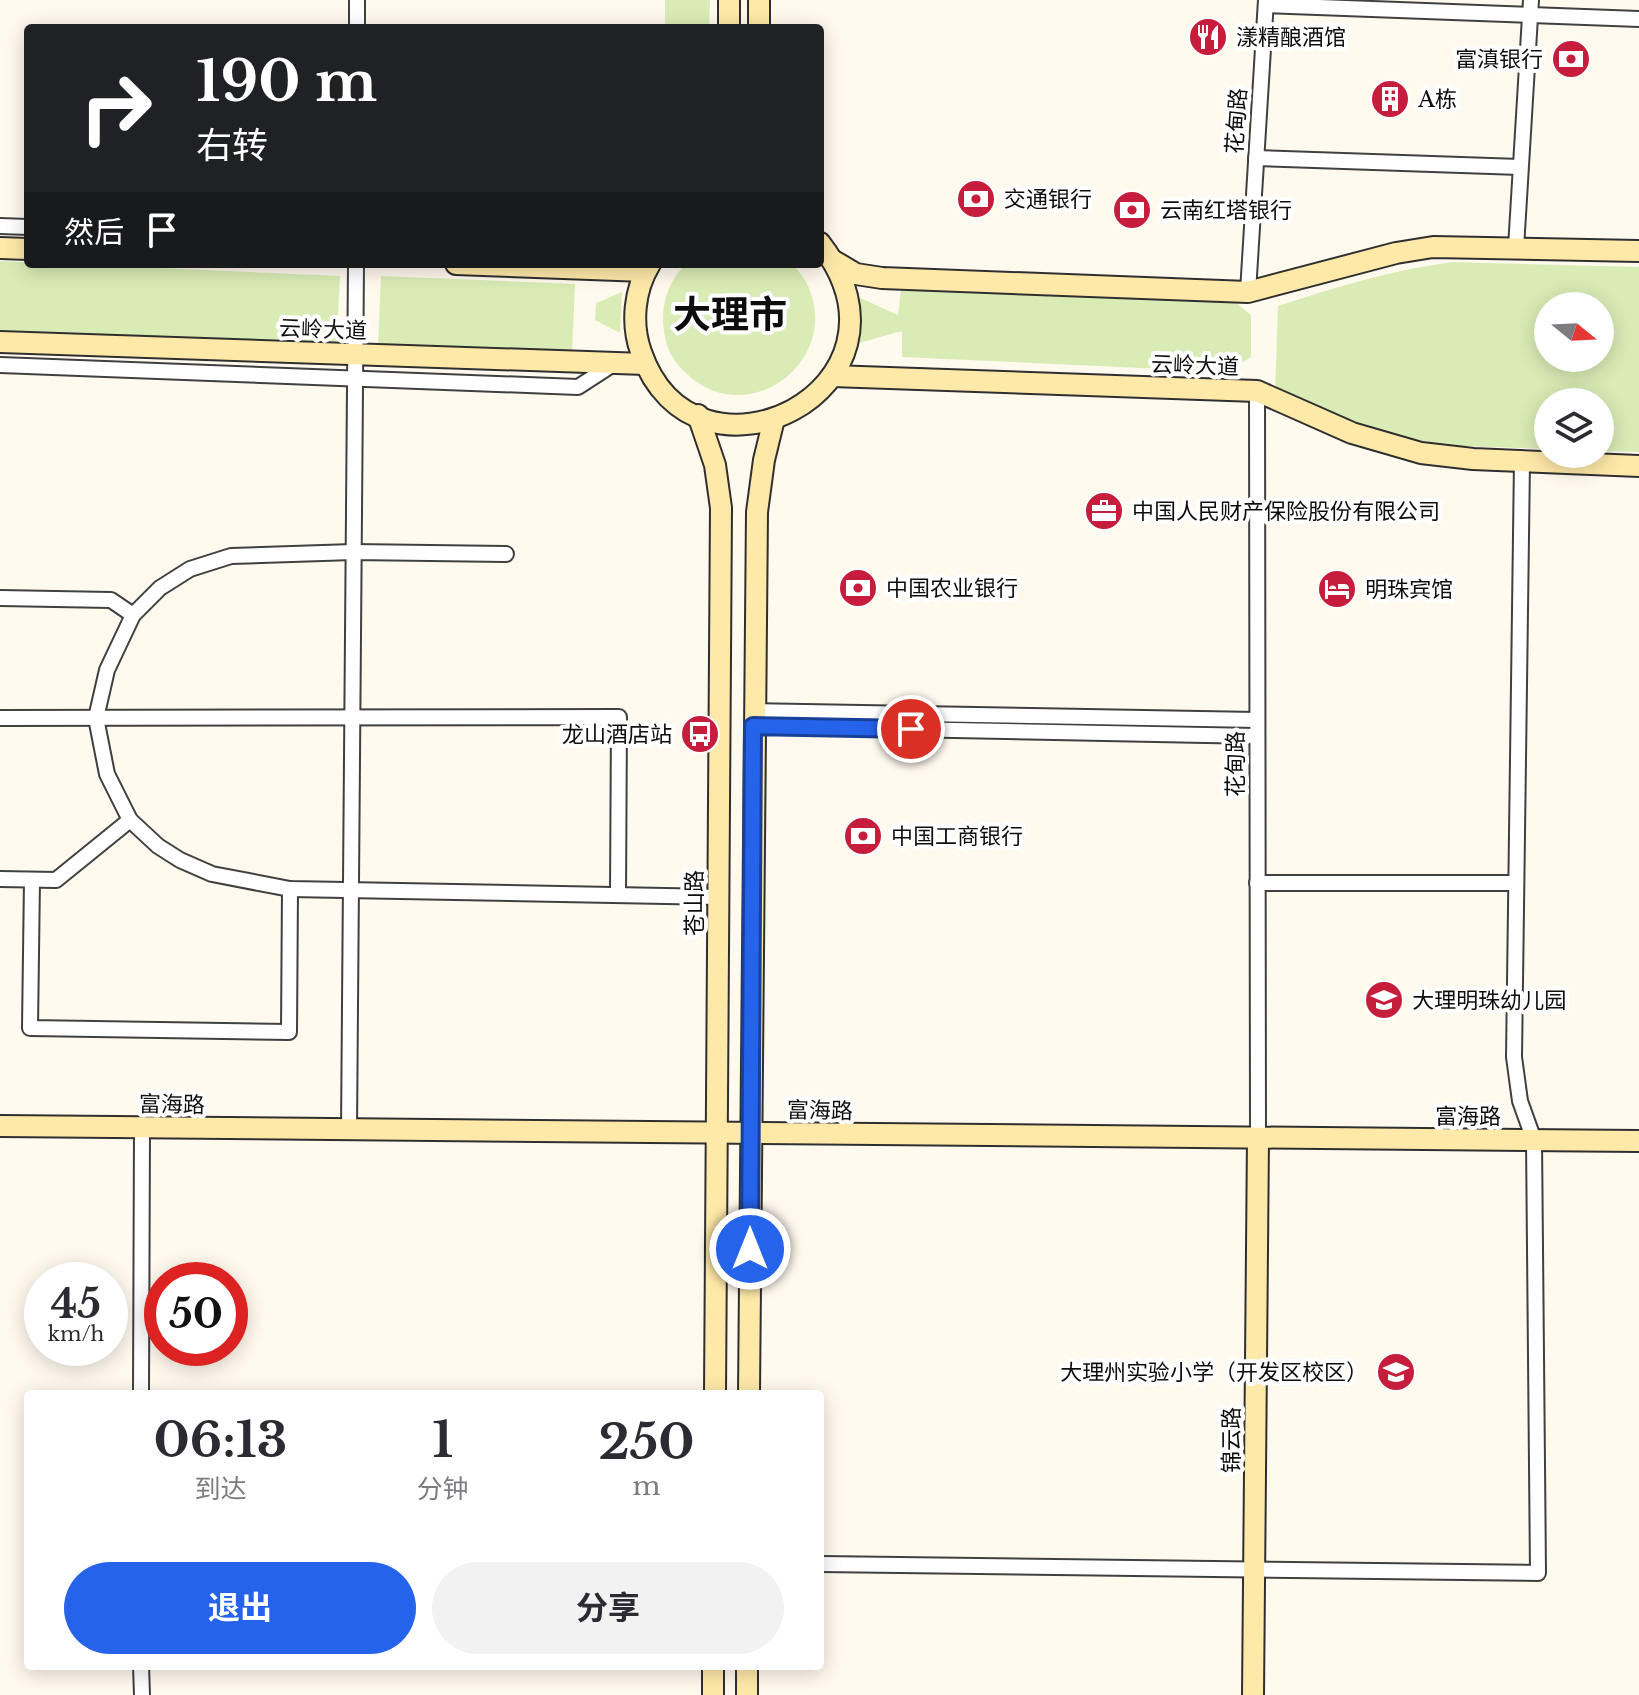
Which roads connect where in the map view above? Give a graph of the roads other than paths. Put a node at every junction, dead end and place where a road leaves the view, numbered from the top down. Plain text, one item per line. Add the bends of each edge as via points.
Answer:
1 (357, 0) edge
2 (729, 0) edge
3 (759, 0) edge
4 (1531, 0) edge
5 (1266, 2) edge
6 (1530, 17) junction
7 (1639, 19) edge
8 (357, 24) edge
9 (729, 24) edge
10 (759, 24) edge
11 (1256, 158) junction
12 (1520, 167) junction
13 (0, 226) edge
14 (24, 227) edge
15 (0, 248) edge
16 (824, 248) edge
17 (1516, 248) junction
18 (24, 249) edge
19 (1639, 251) edge
20 (834, 261) junction
21 (356, 268) edge
22 (648, 268) edge
23 (1248, 292) junction
24 (0, 342) edge
25 (355, 354) junction
26 (615, 363) junction
27 (645, 364) junction
28 (0, 365) edge
29 (832, 376) junction
30 (354, 379) junction
31 (1257, 391) junction
32 (698, 415) junction
33 (774, 419) junction
34 (1522, 461) junction
35 (1639, 466) edge
36 (353, 552) junction
37 (506, 554) dead end
38 (0, 598) edge
39 (133, 615) junction
40 (0, 718) edge
41 (96, 718) junction
42 (352, 718) junction
43 (753, 718) junction
44 (1257, 720) junction
45 (1257, 736) junction
46 (130, 820) junction
47 (0, 879) edge
48 (32, 880) junction
49 (1257, 883) junction
50 (1516, 883) junction
51 (351, 888) junction
52 (290, 889) junction
53 (618, 895) junction
54 (718, 897) junction
55 (0, 1126) edge
56 (142, 1128) junction
57 (349, 1130) junction
58 (717, 1133) junction
59 (750, 1133) junction
60 (1258, 1138) junction
61 (1534, 1140) junction
62 (1639, 1141) edge
63 (141, 1390) edge
64 (715, 1390) edge
65 (749, 1390) edge
66 (824, 1564) edge
67 (1254, 1571) junction
68 (141, 1670) edge
69 (713, 1670) edge
70 (747, 1670) edge
71 (142, 1695) edge
72 (713, 1695) edge
73 (747, 1695) edge
74 (1253, 1695) edge

1 - 8 street
2 - 9 street
3 - 10 street
4 - 6 street
5 - 6 street
5 - 11 street, 花甸路
6 - 7 street
6 - 12 street
11 - 12 street
11 - 23 street, 花甸路
12 - 17 street
13 - 14 street
15 - 18 street
16 - 20 street
17 - 19 street
17 - 23 street via 1412,250
20 - 23 street via 856,274 882,278
20 - 29 street via 850,318
21 - 25 street
22 - 27 street via 635,317
24 - 25 street, 云岭大道
25 - 26 street, 云岭大道
25 - 30 street
26 - 27 street, 云岭大道
26 - 30 street via 578,387
27 - 32 street via 669,396
28 - 30 street
29 - 31 street, 云岭大道
29 - 33 street via 811,400
30 - 36 street
31 - 34 street, 云岭大道 via 1401,449
31 - 44 street, 花甸路
32 - 33 street via 743,425
32 - 54 street, 苍山路 via 715,465 721,508
33 - 43 street via 757,501
34 - 35 street, 云岭大道
34 - 50 street
36 - 37 street
36 - 39 street via 231,556 190,569 160,588
36 - 42 street
38 - 39 street via 111,600
39 - 41 street via 107,670
40 - 41 street
41 - 42 street
41 - 46 street via 107,774
42 - 51 street
42 - 53 street via 619,717
43 - 44 street
43 - 45 street
43 - 59 street
44 - 45 street, 花甸路
45 - 49 street, 花甸路
46 - 48 street via 56,880
46 - 52 street via 158,846 212,874
47 - 48 street
48 - 52 street via 30,1028 289,1032
49 - 50 street
49 - 60 street, 花甸路
50 - 61 street via 1514,1057 1520,1101
51 - 52 street
51 - 53 street
51 - 57 street
53 - 54 street
54 - 58 street, 苍山路
55 - 56 street, 富海路
56 - 57 street, 富海路
56 - 63 street
57 - 58 street, 富海路
58 - 59 street, 富海路
58 - 64 street, 苍山路
59 - 60 street, 富海路
59 - 65 street
60 - 61 street, 富海路
60 - 67 street, 锦云路
61 - 62 street, 富海路
61 - 67 street via 1538,1573
66 - 67 street
67 - 74 street, 锦云路
68 - 71 street
69 - 72 street
70 - 73 street

